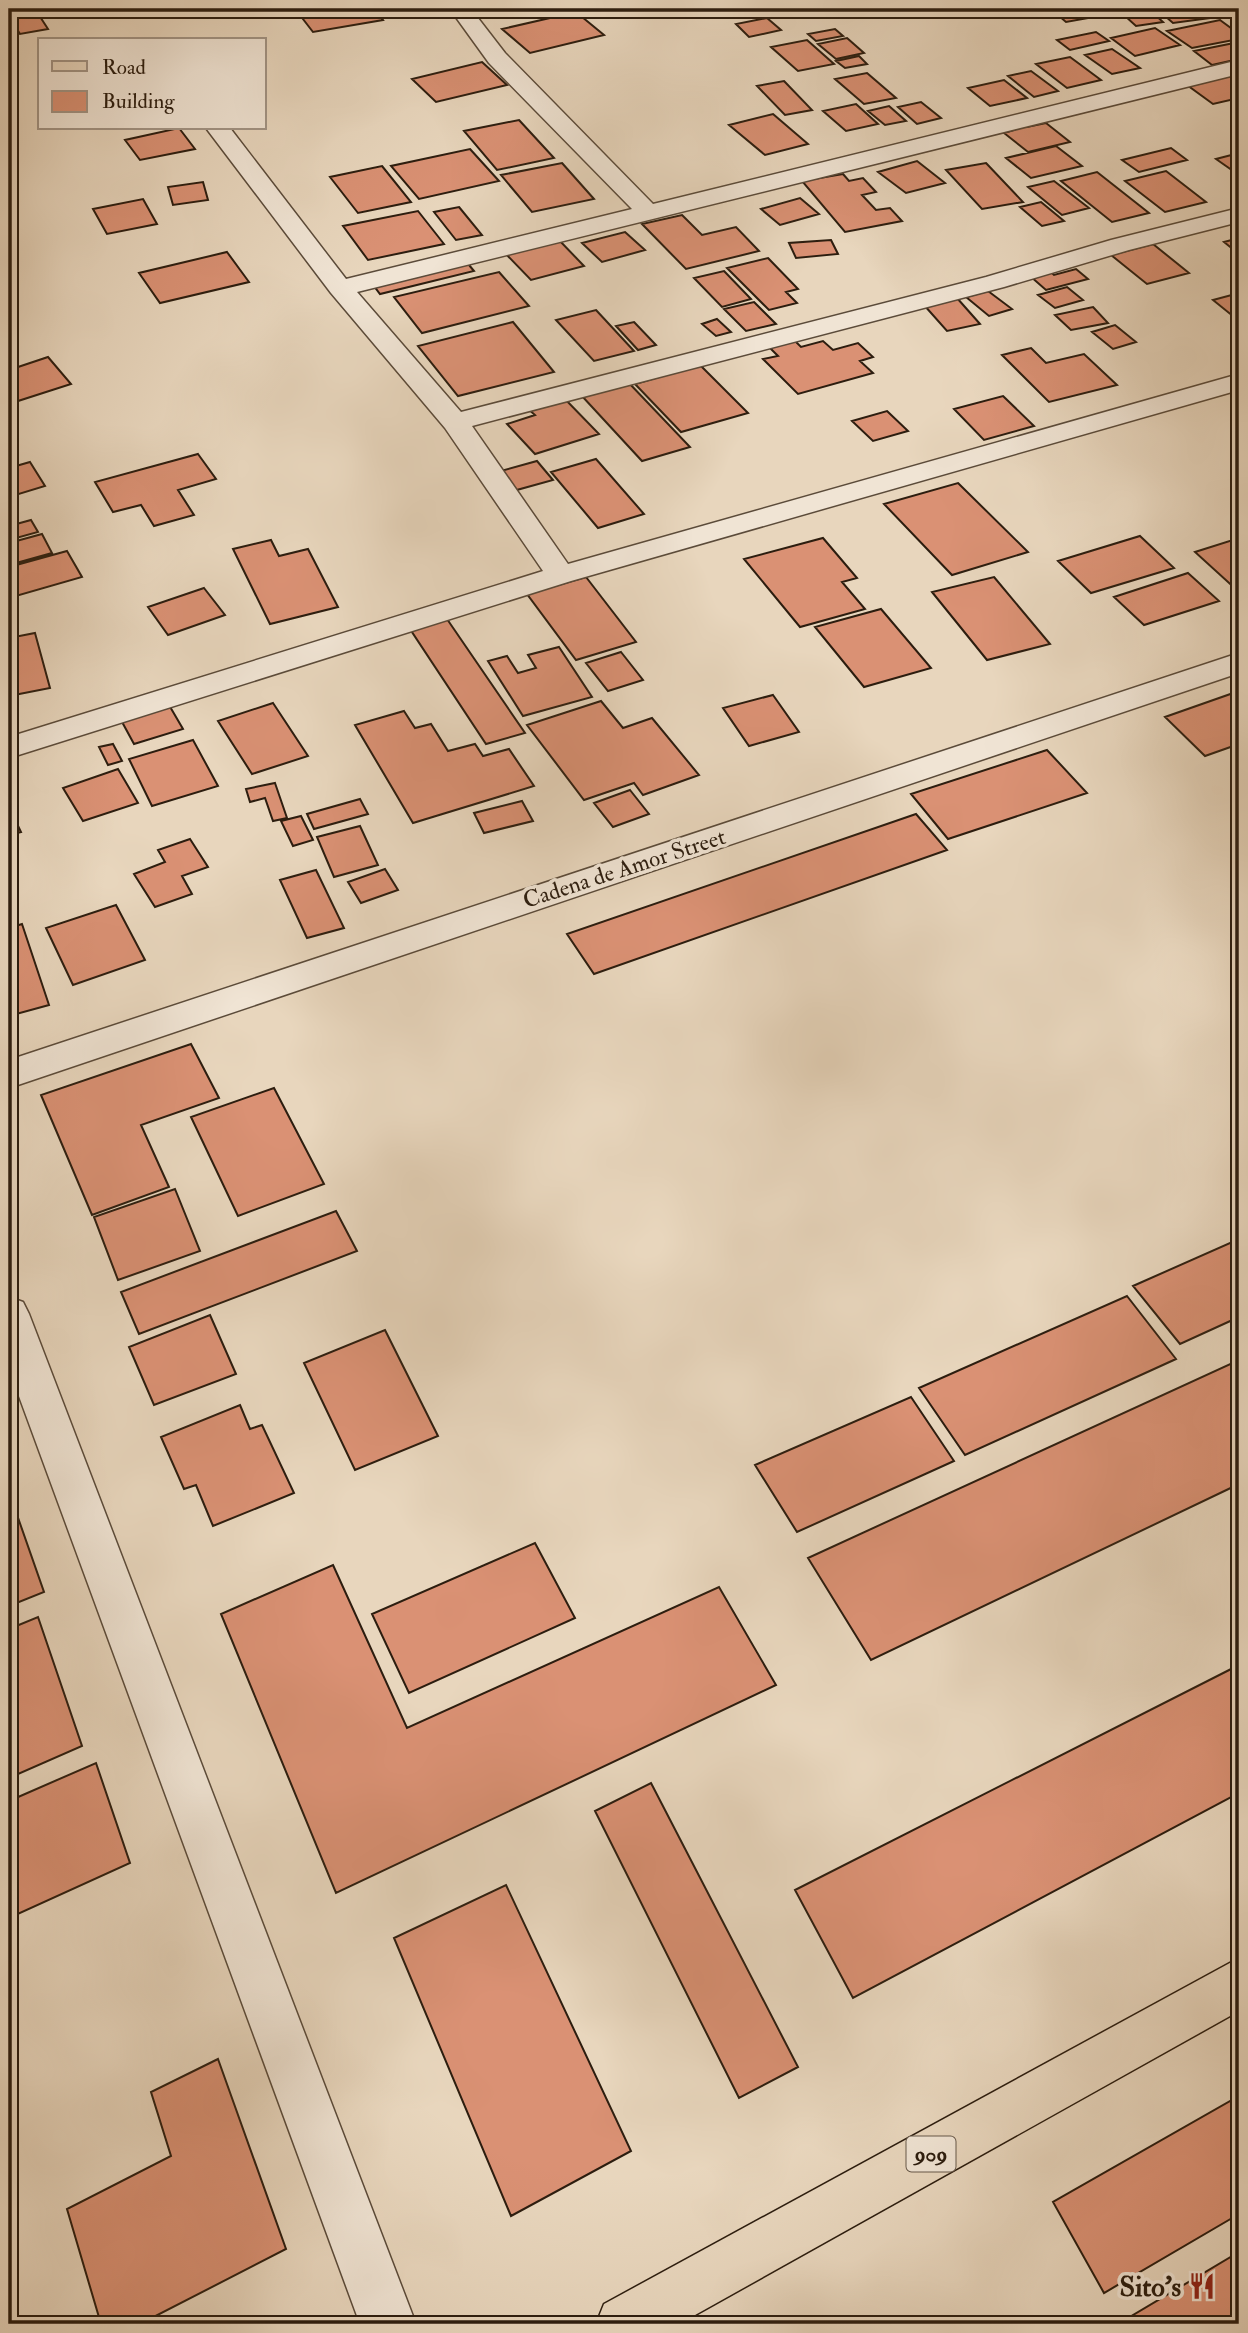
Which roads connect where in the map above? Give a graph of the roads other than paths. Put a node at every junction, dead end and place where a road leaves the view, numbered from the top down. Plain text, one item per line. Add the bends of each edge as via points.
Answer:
1 (460, 9) edge
2 (1239, 67) edge
3 (220, 130) edge
4 (648, 212) junction
5 (1239, 215) edge
6 (340, 288) junction
7 (1239, 382) edge
8 (455, 422) junction
9 (561, 575) junction
10 (1239, 663) edge
11 (9, 748) edge
12 (9, 1074) edge
13 (9, 1314) edge
14 (1239, 1983) edge
15 (388, 2324) edge
16 (624, 2324) edge

1 - 4 street via 498,58
2 - 4 street
3 - 6 street
4 - 6 street
5 - 8 street
6 - 8 street
7 - 9 street
8 - 9 street
9 - 11 street
10 - 12 street, Cadena de Amor Street
13 - 15 street
14 - 16 main road, 909

